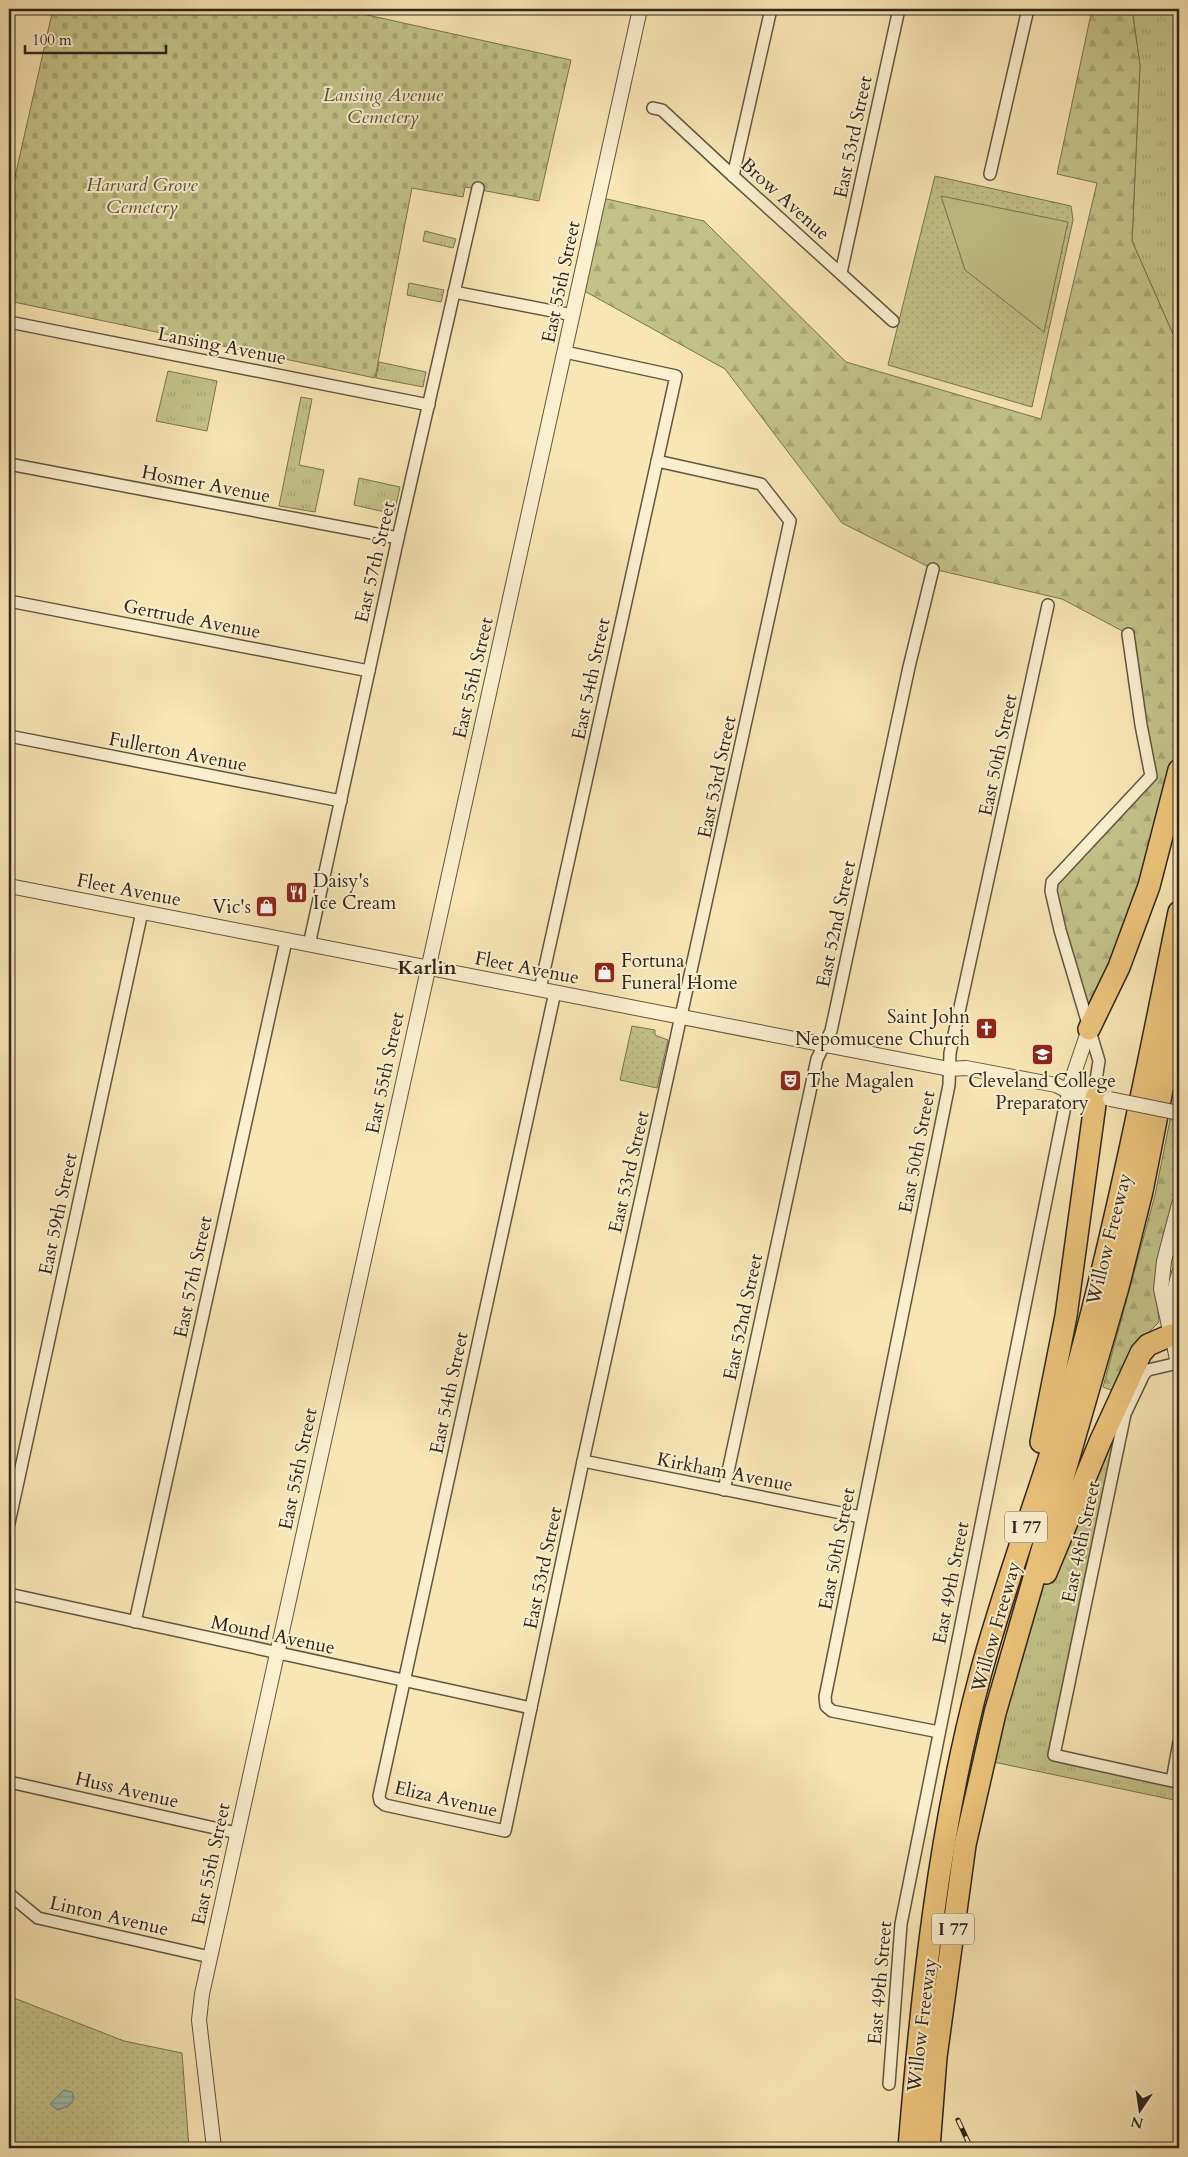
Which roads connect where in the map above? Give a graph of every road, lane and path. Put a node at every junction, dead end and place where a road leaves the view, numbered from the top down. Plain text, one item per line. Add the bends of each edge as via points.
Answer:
1 (640, 9) edge
2 (770, 9) edge
3 (899, 9) edge
4 (1028, 9) edge
5 (653, 108) dead end
6 (990, 174) dead end
7 (733, 176) junction
8 (478, 188) dead end
9 (841, 273) junction
10 (454, 292) junction
11 (573, 315) junction
12 (893, 320) dead end
13 (9, 322) edge
14 (565, 352) junction
15 (429, 405) junction
16 (657, 461) junction
17 (9, 464) edge
18 (398, 538) junction
19 (933, 569) dead end
20 (9, 601) edge
21 (1048, 605) dead end
22 (1128, 634) dead end
23 (369, 671) junction
24 (9, 736) edge
25 (1179, 770) edge
26 (341, 801) junction
27 (9, 886) edge
28 (142, 912) junction
29 (1179, 912) edge
30 (286, 941) junction
31 (309, 945) junction
32 (428, 967) junction
33 (540, 989) junction
34 (555, 992) junction
35 (1179, 1004) edge
36 (682, 1017) junction
37 (1089, 1029) junction
38 (824, 1044) junction
39 (950, 1069) junction
40 (1068, 1091) junction
41 (1103, 1098) junction
42 (1179, 1113) edge
43 (1179, 1204) edge
44 (1162, 1274) junction
45 (1179, 1276) edge
46 (1171, 1336) junction
47 (1178, 1365) edge
48 (583, 1461) junction
49 (724, 1490) junction
50 (861, 1517) junction
51 (9, 1523) edge
52 (1018, 1554) junction
53 (9, 1594) edge
54 (135, 1622) junction
55 (277, 1654) junction
56 (1013, 1654) junction
57 (403, 1681) junction
58 (531, 1708) junction
59 (939, 1732) junction
60 (1179, 1742) edge
61 (1178, 1756) edge
62 (9, 1782) edge
63 (380, 1801) joint
64 (505, 1831) joint
65 (237, 1833) junction
66 (9, 1894) edge
67 (210, 1957) junction
68 (889, 2084) dead end
69 (213, 2142) edge
70 (909, 2148) edge
71 (929, 2148) edge

1 - 11 street, East 55th Street
2 - 7 street
3 - 9 street, East 53rd Street
4 - 6 street
5 - 7 street, Brow Avenue via 662,110
7 - 9 street, Brow Avenue
8 - 10 street, East 57th Street
9 - 12 street, Brow Avenue
10 - 11 street
10 - 15 street, East 57th Street
11 - 14 street, East 55th Street
13 - 15 street, Lansing Avenue
14 - 16 street, East 54th Street via 676,376
14 - 32 street, East 55th Street
15 - 18 street, East 57th Street
16 - 33 street, East 54th Street
16 - 36 street, East 53rd Street via 761,484 790,521
17 - 18 street, Hosmer Avenue
18 - 23 street, East 57th Street
19 - 38 street, East 52nd Street via 831,1031
20 - 23 street, Gertrude Avenue
21 - 39 street, East 50th Street via 950,1053
22 - 37 street via 1151,776 1052,882 1051,891
23 - 26 street, East 57th Street
24 - 26 street, Fullerton Avenue
25 - 37 highway via 1149,886 1119,967
26 - 31 street, East 57th Street
27 - 28 street, Fleet Avenue
28 - 30 street, Fleet Avenue
28 - 51 street, East 59th Street
29 - 52 highway, Willow Freeway / I 77 via 1114,1223 1080,1356
30 - 31 street, Fleet Avenue
30 - 54 street, East 57th Street
31 - 32 street, Fleet Avenue
32 - 33 street, Fleet Avenue
32 - 55 street, East 55th Street
33 - 34 street, Fleet Avenue
34 - 36 street, Fleet Avenue
34 - 57 street, East 54th Street
35 - 56 highway, Willow Freeway / I 77 via 1142,1191 1118,1287 1028,1592
36 - 38 street, Fleet Avenue
36 - 48 street, East 53rd Street
37 - 40 street
37 - 41 street via 1099,1062 1096,1080
38 - 39 street, Fleet Avenue
38 - 49 street, East 52nd Street via 817,1059
39 - 40 street, Fleet Avenue via 964,1076 1055,1094
39 - 50 street, East 50th Street
40 - 41 street, Fleet Avenue
40 - 59 street, East 49th Street
41 - 42 street, Fleet Avenue, bridge
41 - 52 highway via 1066,1316
43 - 44 street
44 - 45 street
44 - 46 street via 1161,1296
45 - 46 street via 1170,1315
46 - 47 street
46 - 56 highway via 1148,1345 1141,1353 1100,1442
47 - 61 street, East 48th Street via 1148,1370 1125,1414 1054,1755 1172,1781
48 - 49 street, Kirkham Avenue
48 - 58 street, East 53rd Street
49 - 50 street, Kirkham Avenue
50 - 59 street, East 50th Street via 825,1697 826,1706 832,1711
52 - 70 highway, Willow Freeway / I 77 via 980,1676 954,1791 935,1912
53 - 54 street, Mound Avenue
54 - 55 street, Mound Avenue
55 - 57 street, Mound Avenue
55 - 65 street, East 55th Street
56 - 71 highway, Willow Freeway / I 77 via 995,1712 965,1845 936,2057
57 - 58 street, Mound Avenue
57 - 63 street, East 54th Street
58 - 64 street, East 53rd Street
59 - 68 street, East 49th Street via 901,1924
60 - 61 street
62 - 65 street, Huss Avenue
63 - 64 street, Eliza Avenue
65 - 67 street, East 55th Street
66 - 67 street, Linton Avenue via 38,1918
67 - 69 street, East 55th Street via 199,2020

